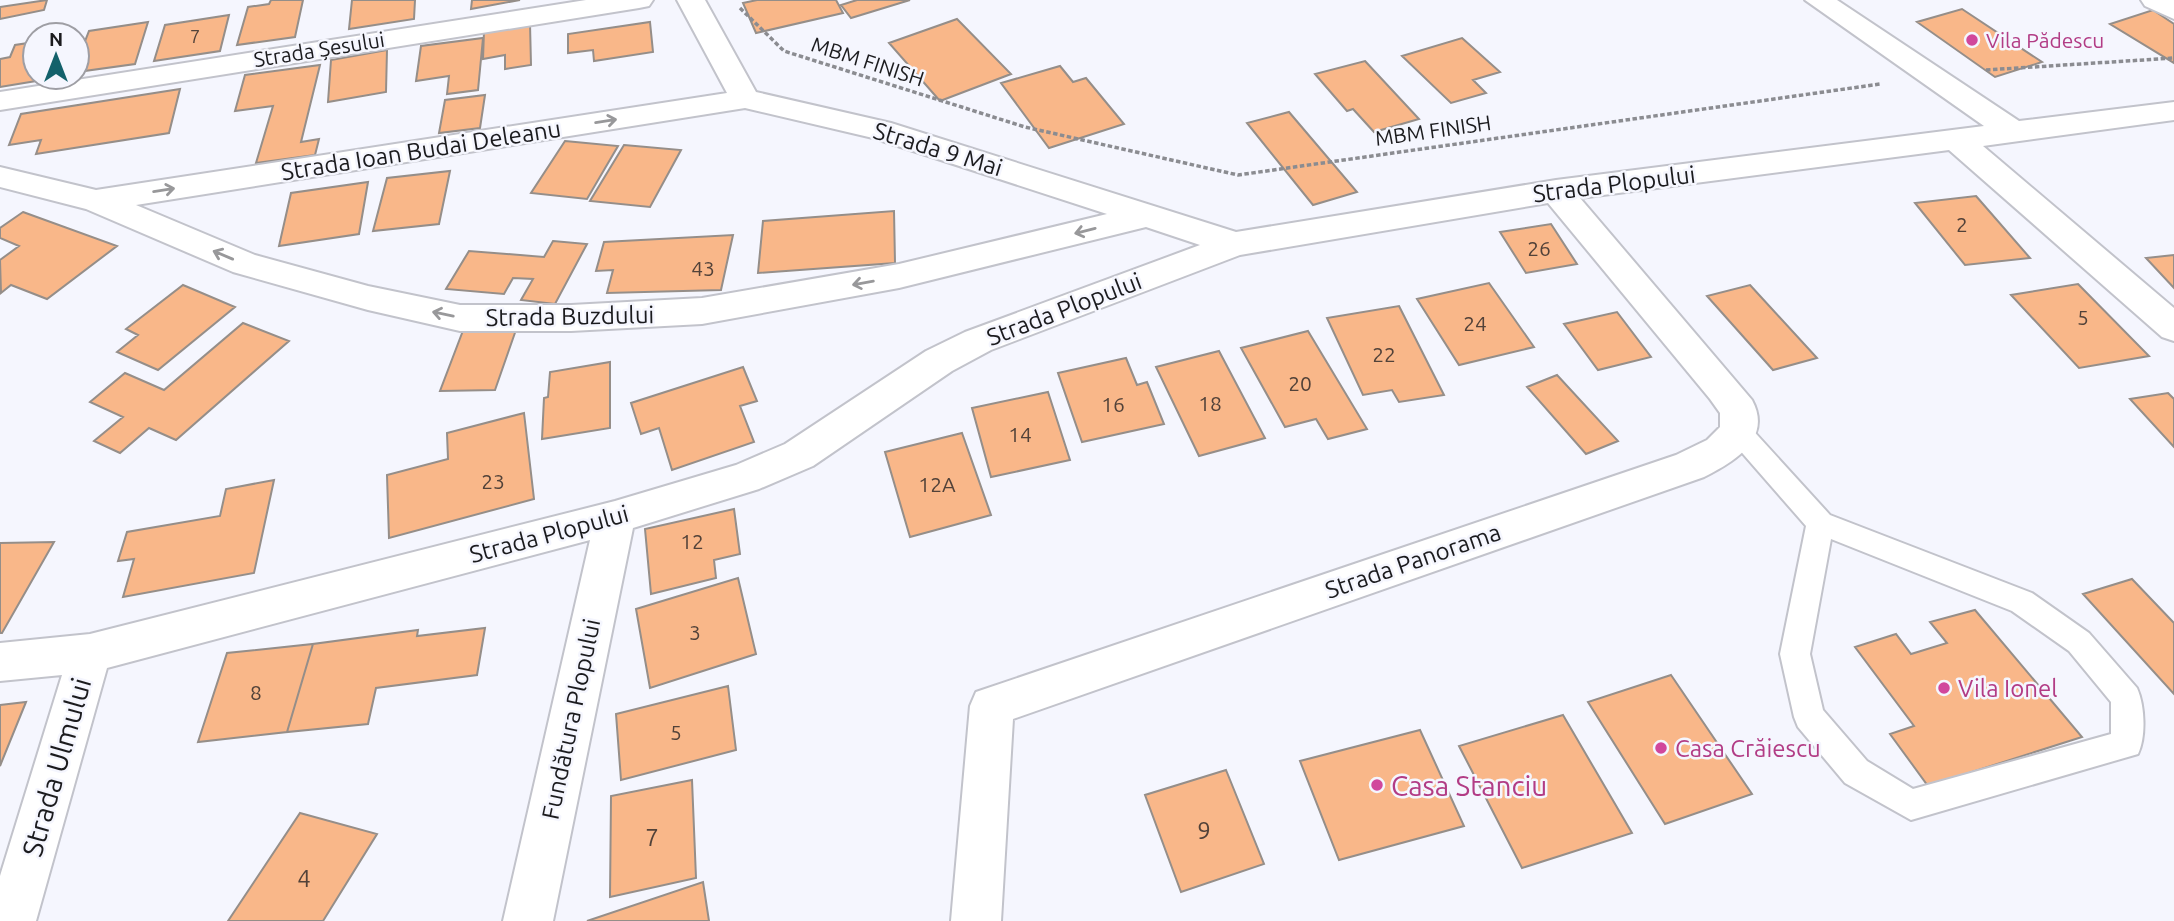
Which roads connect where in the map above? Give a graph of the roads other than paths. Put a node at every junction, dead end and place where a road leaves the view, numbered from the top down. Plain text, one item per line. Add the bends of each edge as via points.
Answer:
1 (639, 0) edge
2 (691, 0) edge
3 (1819, 0) edge
4 (2155, 0) edge
5 (2174, 11) edge
6 (745, 99) junction
7 (0, 101) edge
8 (2174, 111) edge
9 (2015, 133) junction
10 (1958, 141) junction
11 (0, 177) edge
12 (1556, 191) junction
13 (96, 201) junction
14 (1151, 215) junction
15 (1235, 244) junction
16 (2174, 328) edge
17 (1739, 432) junction
18 (615, 517) junction
19 (1820, 523) junction
20 (90, 653) junction
21 (0, 662) edge
22 (10, 921) edge
23 (528, 921) edge
24 (975, 921) edge

1 - 7 street, Strada Șesului
2 - 6 street
3 - 9 street
4 - 5 street
13 -> 6 street, Strada Ioan Budai Deleanu
6 - 14 street, Strada 9 Mai via 880,130
8 - 9 street, Strada Plopului
9 - 10 street, Strada Plopului
10 - 12 street, Strada Plopului
10 - 16 street
11 - 13 street, Strada Buzdului
12 - 15 street, Strada Plopului
12 - 17 street via 1739,410
14 -> 13 street, Strada Buzdului via 900,276 702,311 460,318 369,299 245,264
14 - 15 street, Strada 9 Mai
15 - 18 street, Strada Plopului via 978,341 939,361 789,459 745,478
17 - 19 lane
17 - 24 street, Strada Panorama via 1721,451 1690,466 992,706
18 - 20 street, Strada Plopului
18 - 23 street, Fundătura Plopului
19 - 19 lane via 1795,654 1809,717 1856,772 1911,805 2127,744 2126,698 2079,642 2022,602
20 - 21 street, Strada Plopului
20 - 22 street, Strada Ulmului

